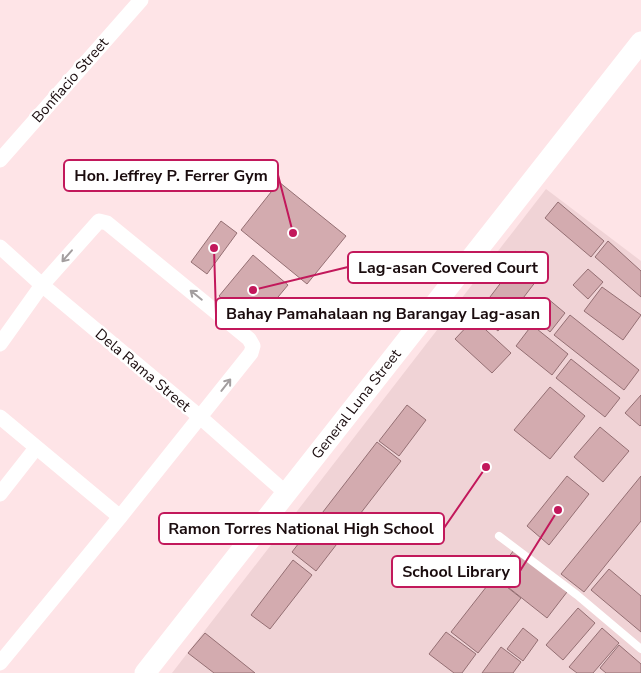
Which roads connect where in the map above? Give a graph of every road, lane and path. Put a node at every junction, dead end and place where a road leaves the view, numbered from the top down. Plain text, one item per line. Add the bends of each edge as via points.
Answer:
1 (141, 0) edge
2 (641, 42) edge
3 (0, 160) edge
4 (0, 247) edge
5 (42, 285) junction
6 (0, 344) edge
7 (0, 417) edge
8 (200, 417) junction
9 (36, 448) junction
10 (286, 493) junction
11 (0, 494) edge
12 (120, 517) junction
13 (499, 536) dead end
14 (641, 649) edge
15 (0, 664) edge
16 (146, 673) edge

1 - 3 street, Bonfiacio Street
2 - 10 main road, General Luna Street
4 - 5 street, Dela Rama Street
5 - 6 street
5 - 8 street, Dela Rama Street
8 -> 5 street via 251,353 253,346 249,339 107,222 99,221 92,227
7 - 9 street
8 - 10 street, Dela Rama Street
8 - 12 street
9 - 11 street
9 - 12 street
10 - 16 main road, General Luna Street
12 - 15 street
13 - 14 lane

